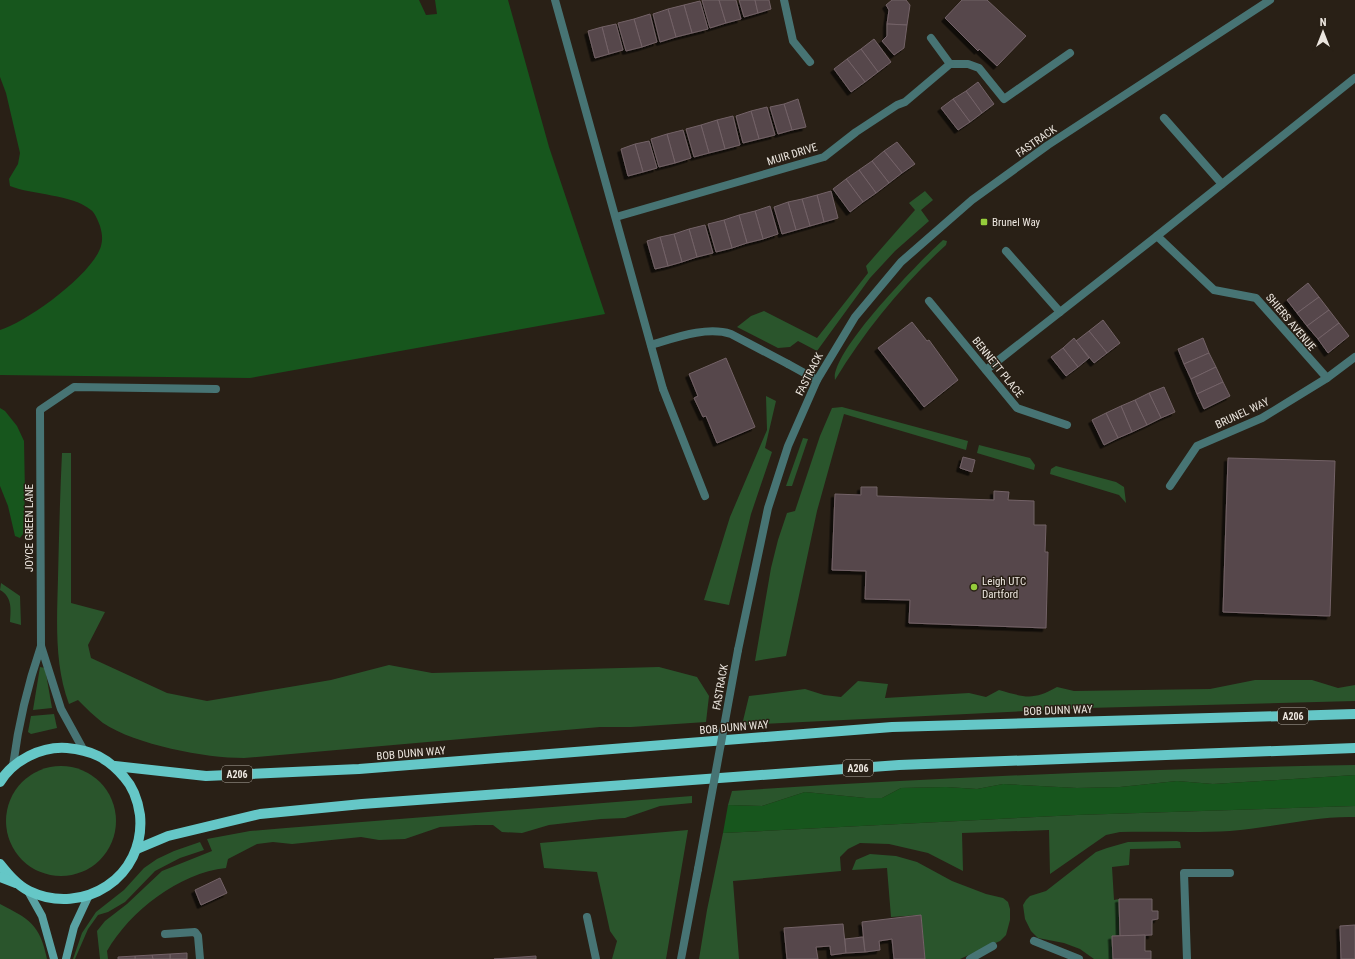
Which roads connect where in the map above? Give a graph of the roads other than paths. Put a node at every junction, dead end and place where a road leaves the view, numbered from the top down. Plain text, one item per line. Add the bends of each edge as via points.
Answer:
1 (555, 0) edge
2 (784, 0) edge
3 (1270, 0) edge
4 (931, 38) dead end
5 (1070, 53) dead end
6 (810, 62) dead end
7 (950, 64) junction
8 (1355, 78) edge
9 (1164, 118) dead end
10 (1222, 184) junction
11 (616, 216) junction
12 (1157, 236) junction
13 (1006, 251) dead end
14 (930, 301) dead end
15 (1060, 312) junction
16 (651, 345) junction
17 (1355, 357) edge
18 (986, 370) junction
19 (1327, 378) junction
20 (817, 380) junction
21 (216, 389) dead end
22 (1066, 425) dead end
23 (1170, 486) dead end
24 (705, 496) dead end
25 (41, 646) junction
26 (1355, 714) edge
27 (1355, 748) edge
28 (84, 749) junction
29 (13, 766) junction
30 (116, 766) junction
31 (0, 782) edge
32 (137, 849) junction
33 (0, 864) edge
34 (1230, 873) dead end
35 (0, 877) edge
36 (17, 883) junction
37 (28, 891) junction
38 (89, 895) junction
39 (587, 917) dead end
40 (165, 934) dead end
41 (1034, 941) dead end
42 (993, 946) dead end
43 (54, 959) edge
44 (66, 959) edge
45 (200, 959) edge
46 (596, 959) edge
47 (681, 959) edge
48 (970, 959) edge
49 (1079, 959) edge
50 (1187, 959) edge

1 - 11 street
2 - 6 street via 794,41
3 - 20 street, FASTRACK via 1048,146 972,200 901,262 855,317
4 - 7 street
5 - 7 street via 1004,99 979,68 968,64
7 - 11 street, MUIR DRIVE via 905,102 856,132 824,158
8 - 10 street
9 - 10 street
10 - 12 street
11 - 16 street
12 - 15 street
12 - 19 street, SHIERS AVENUE via 1214,290 1256,298
13 - 15 street
14 - 18 street, BENNETT PLACE
15 - 18 street
16 - 20 street via 709,331 722,331
16 - 24 street via 663,389
17 - 19 street, BRUNEL WAY
18 - 22 street, BENNETT PLACE via 1017,408
19 - 23 street, BRUNEL WAY via 1262,418 1197,446
20 - 47 street, FASTRACK, bridge via 788,446 768,508 738,650
21 - 25 street, JOYCE GREEN LANE via 74,387 40,410
25 - 28 street, JOYCE GREEN LANE via 61,709
25 - 29 street, JOYCE GREEN LANE via 16,740
26 - 30 main road, BOB DUNN WAY / A206 via 892,727 359,769 206,776
27 - 32 main road, A206 via 899,764 362,804 260,814 168,836
28 - 29 main road via 59,747 40,751
28 - 30 main road
29 - 31 main road
30 - 32 main road via 130,783 139,804 141,827
32 - 38 main road via 118,878 105,888
33 - 36 main road
34 - 50 street via 1184,873
35 - 36 main road
36 - 37 main road
37 - 38 main road via 48,898 69,900
37 - 43 street via 42,916
38 - 44 street via 74,927
39 - 46 street
40 - 45 street via 195,932 198,936
41 - 49 street
42 - 48 street

